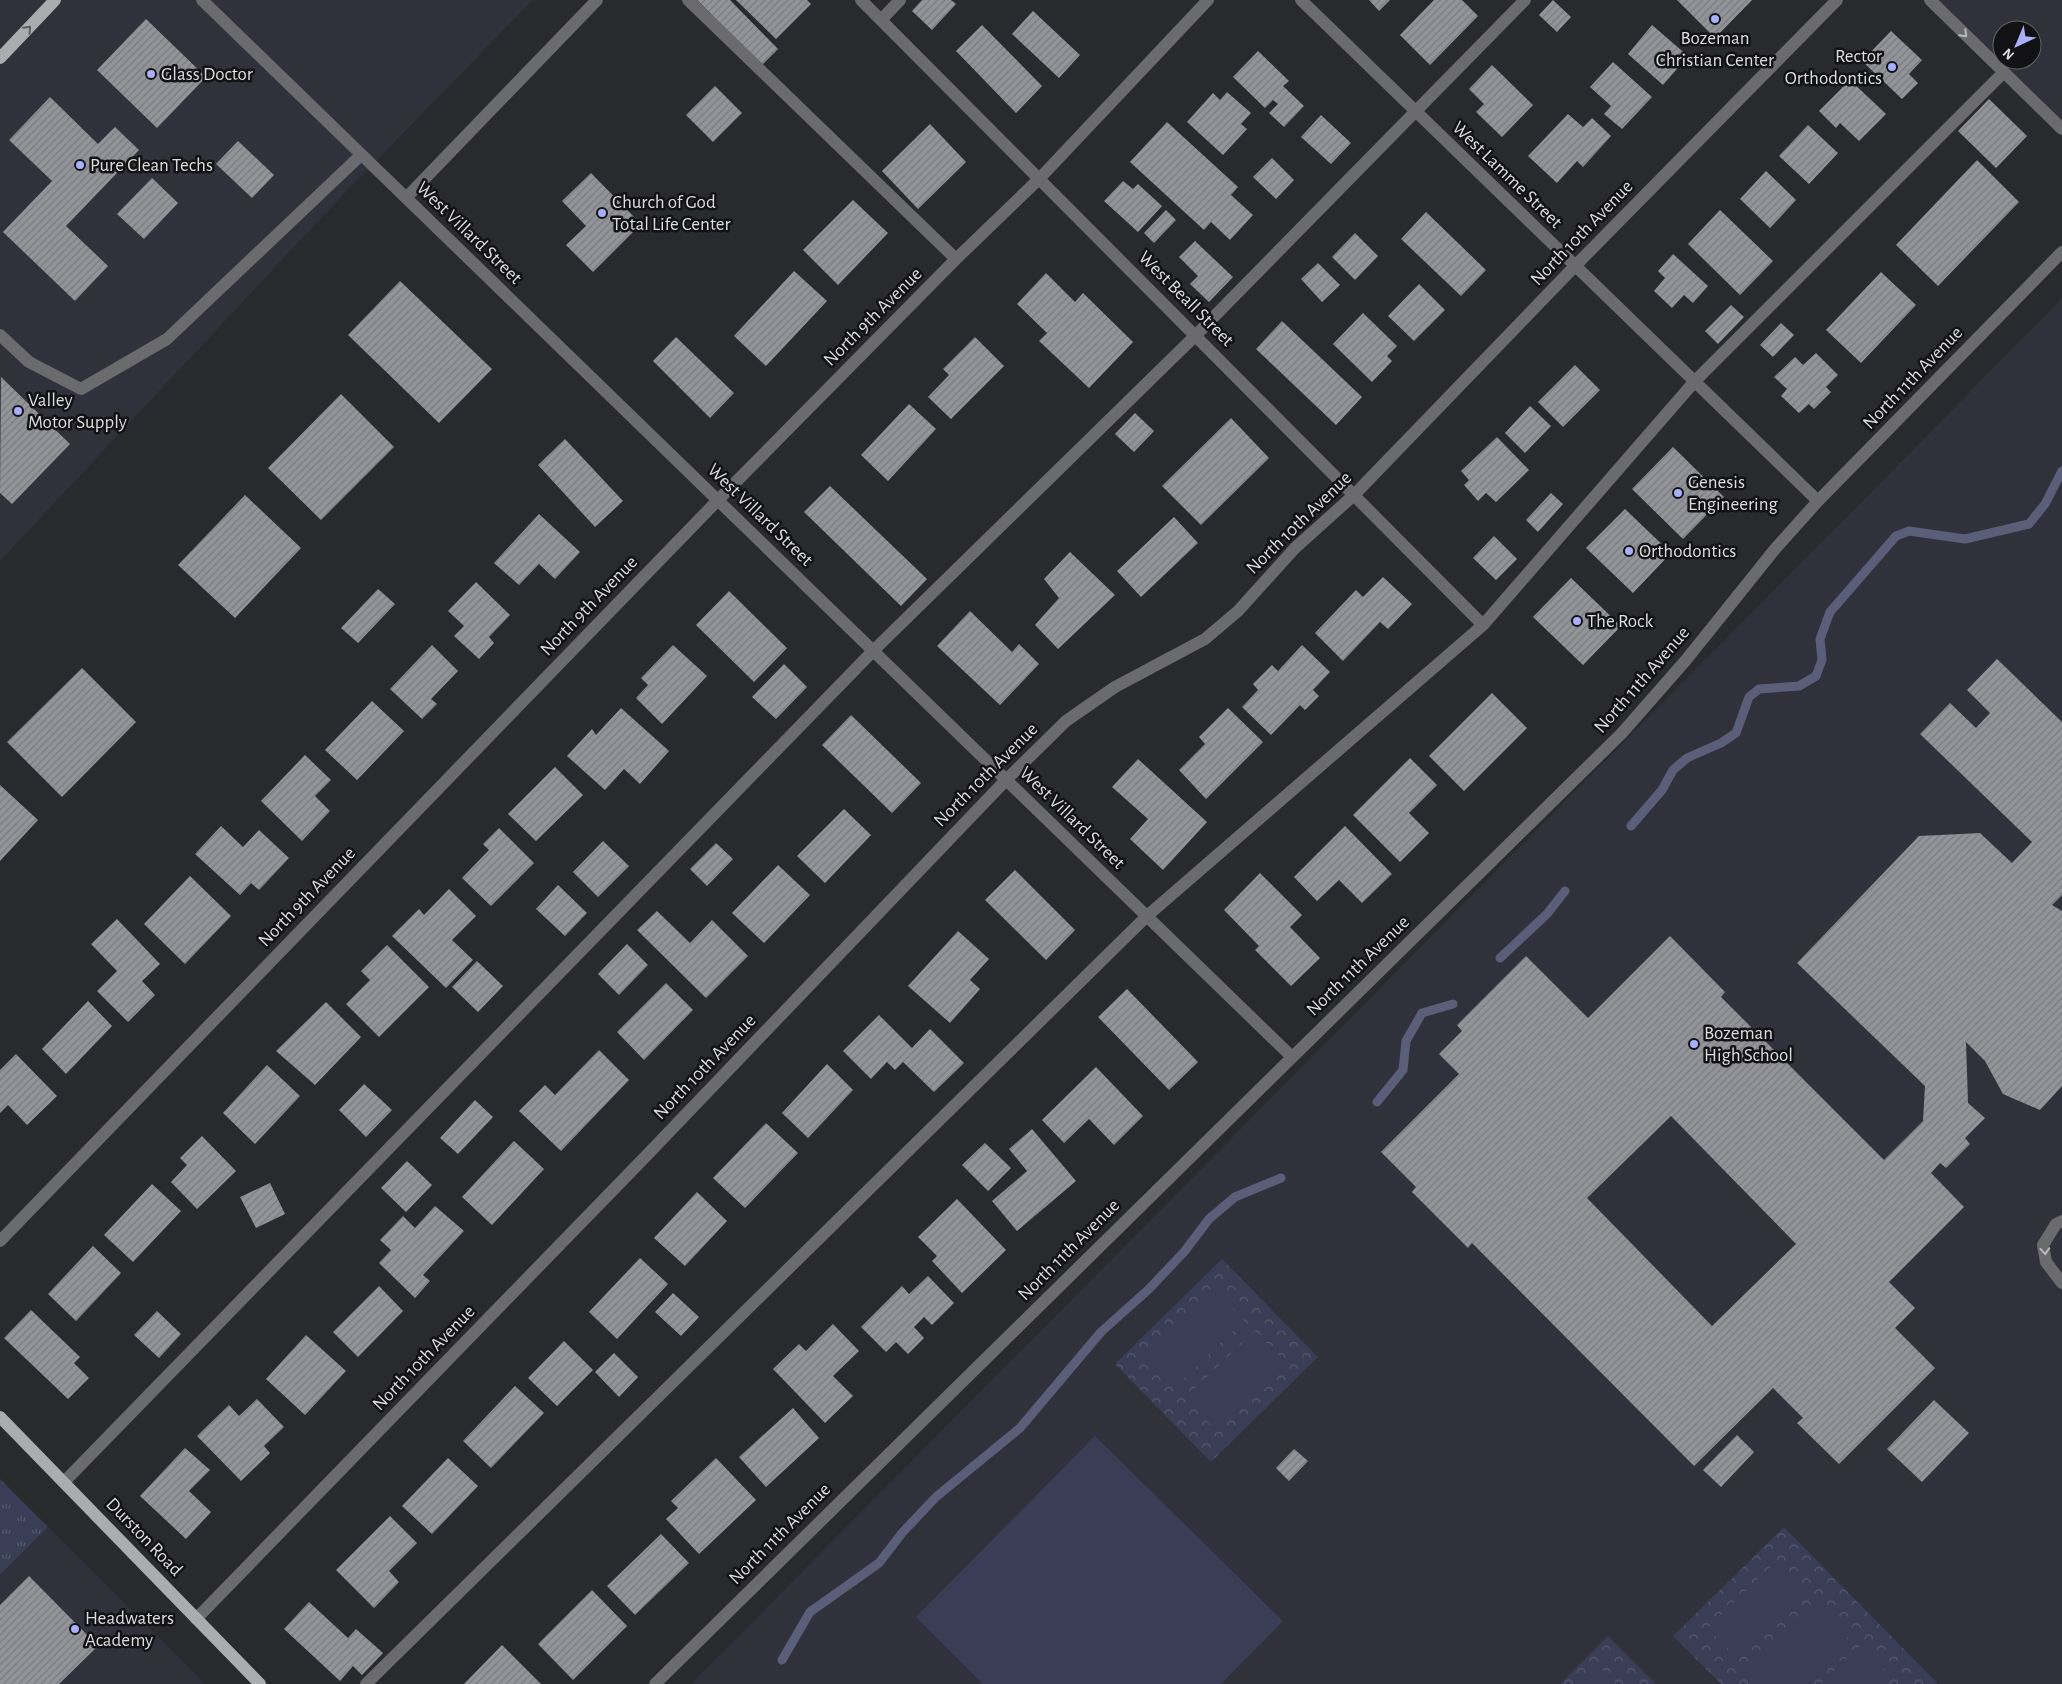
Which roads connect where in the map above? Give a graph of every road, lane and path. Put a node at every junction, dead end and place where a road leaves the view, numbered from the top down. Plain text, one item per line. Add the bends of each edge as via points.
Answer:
1 (55, 0) edge
2 (202, 0) edge
3 (597, 0) edge
4 (688, 0) edge
5 (861, 0) edge
6 (900, 0) edge
7 (1208, 0) edge
8 (1301, 0) edge
9 (1525, 0) edge
10 (1837, 0) edge
11 (1930, 0) edge
12 (881, 20) junction
13 (0, 58) edge
14 (2003, 73) junction
15 (1415, 112) junction
16 (2062, 129) edge
17 (361, 155) junction
18 (1040, 178) junction
19 (406, 198) junction
20 (2062, 252) edge
21 (956, 259) junction
22 (1575, 266) junction
23 (0, 335) edge
24 (1196, 336) junction
25 (1695, 381) junction
26 (1354, 496) junction
27 (718, 500) junction
28 (1818, 501) junction
29 (1483, 625) junction
30 (873, 651) junction
31 (1006, 780) junction
32 (1147, 916) junction
33 (1292, 1057) junction
34 (2062, 1221) edge
35 (0, 1241) edge
36 (2062, 1283) edge
37 (0, 1417) edge
38 (64, 1482) junction
39 (196, 1619) junction
40 (260, 1684) edge
41 (366, 1684) edge
42 (655, 1684) edge

13 -> 1 main road
2 - 17 street, West Villard Street
3 - 19 street
4 - 21 street
5 - 12 street, West Beall Street
6 - 12 street
7 - 18 street, North 9th Avenue
8 - 15 street, West Lamme Street
9 - 15 street
10 - 22 street, North 10th Avenue
11 -> 14 street
12 - 18 street, West Beall Street
14 - 16 street
14 - 25 street
15 - 22 street, West Lamme Street
15 - 24 street
17 - 19 street, West Villard Street
17 - 23 street via 167,339 81,390 29,362
18 - 21 street, North 9th Avenue
18 - 24 street, West Beall Street
19 - 27 street, West Villard Street
20 - 28 street, North 11th Avenue
21 - 27 street, North 9th Avenue
22 - 25 street, West Lamme Street
22 - 26 street, North 10th Avenue
24 - 26 street, West Beall Street
24 - 30 street
25 - 28 street, West Lamme Street
25 - 29 street
26 - 29 street, West Beall Street
26 - 31 street, North 10th Avenue via 1295,548 1238,611 1205,639 1115,687 1066,722
27 - 30 street, West Villard Street
27 - 35 street, North 9th Avenue
28 - 33 street, North 11th Avenue via 1622,733
29 - 32 street
30 - 31 street, West Villard Street
30 - 38 street
31 - 32 street, West Villard Street
31 - 39 street, North 10th Avenue
32 - 33 street, West Villard Street
32 - 41 street
33 - 42 street, North 11th Avenue
34 -> 36 street via 2056,1224 2043,1245 2046,1262
37 - 38 main road, Durston Road
38 - 39 main road, Durston Road
39 - 40 main road, Durston Road

